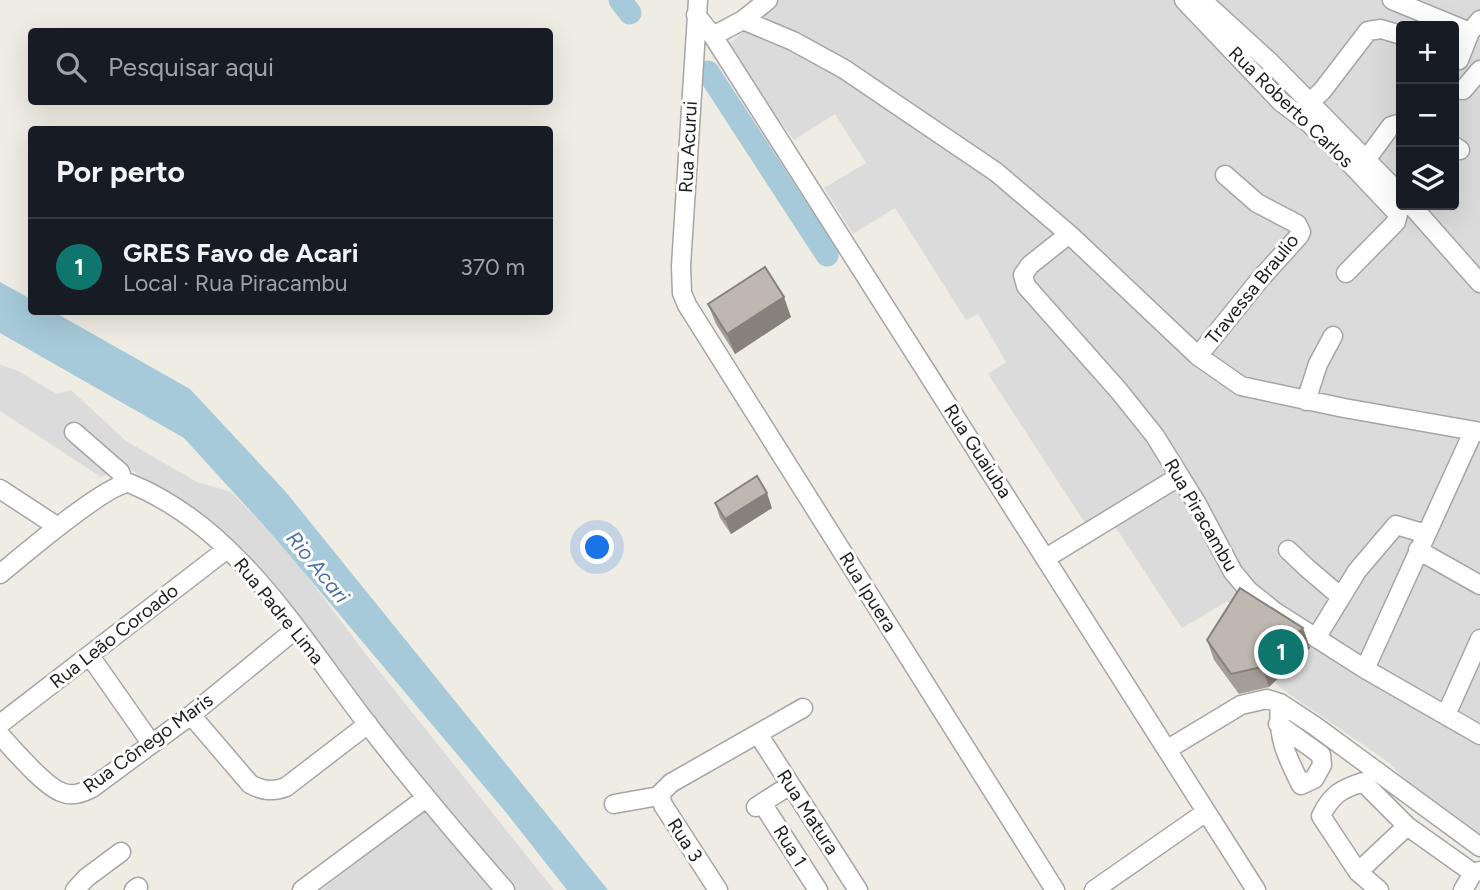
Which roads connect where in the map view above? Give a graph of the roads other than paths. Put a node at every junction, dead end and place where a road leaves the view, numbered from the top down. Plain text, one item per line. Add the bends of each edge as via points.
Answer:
1 (768, 0) edge
2 (1184, 0) edge
3 (1202, 0) edge
4 (1392, 0) edge
5 (697, 7) edge
6 (743, 20) junction
7 (1475, 26) edge
8 (1396, 34) edge
9 (713, 36) junction
10 (1238, 44) junction
11 (1459, 55) edge
12 (1459, 60) edge
13 (1271, 63) junction
14 (1480, 69) edge
15 (1257, 76) junction
16 (1459, 90) edge
17 (1310, 102) junction
18 (1396, 124) edge
19 (1355, 155) junction
20 (1225, 175) dead end
21 (1396, 191) edge
22 (1396, 200) edge
23 (1403, 210) edge
24 (1405, 210) edge
25 (1069, 234) junction
26 (1346, 273) dead end
27 (1480, 283) edge
28 (682, 293) joint
29 (1334, 336) dead end
30 (1198, 356) junction
31 (1306, 401) junction
32 (74, 432) dead end
33 (1476, 432) edge
34 (1180, 476) junction
35 (124, 483) junction
36 (0, 489) edge
37 (58, 527) junction
38 (1422, 542) junction
39 (227, 549) junction
40 (1288, 550) dead end
41 (1046, 558) junction
42 (0, 574) edge
43 (1480, 585) edge
44 (1341, 597) junction
45 (296, 629) junction
46 (1316, 638) junction
47 (1480, 639) edge
48 (90, 656) junction
49 (1365, 669) junction
50 (1280, 703) junction
51 (803, 708) dead end
52 (191, 715) junction
53 (1446, 715) junction
54 (0, 724) edge
55 (368, 724) junction
56 (1278, 724) dead end
57 (758, 734) junction
58 (0, 735) edge
59 (1480, 735) edge
60 (151, 743) junction
61 (1168, 749) junction
62 (790, 785) junction
63 (661, 793) junction
64 (426, 798) junction
65 (614, 804) dead end
66 (1206, 812) junction
67 (1407, 825) junction
68 (1480, 847) edge
69 (121, 852) dead end
70 (1358, 872) junction
71 (1477, 872) edge
72 (75, 890) edge
73 (304, 890) edge
74 (505, 890) edge
75 (718, 890) edge
76 (818, 890) edge
77 (858, 890) edge
78 (1055, 890) edge
79 (1094, 890) edge
80 (1256, 890) edge
81 (1379, 890) edge
82 (1462, 890) edge

1 - 6 street
2 - 10 street, Rua Roberto Carlos
3 - 10 street
4 - 7 street
5 - 9 street, Rua Guaiuba
5 - 28 street, Rua Acurui
6 - 9 street
6 - 25 street via 793,41 867,83 996,172
7 - 11 street
8 - 17 street via 1368,31
9 - 41 street, Rua Guaiuba
10 - 13 street
10 - 15 street, Rua Roberto Carlos
12 - 14 street
13 - 15 street
13 - 17 street
14 - 16 street via 1464,90
15 - 19 street, Rua Roberto Carlos via 1281,102
17 - 19 street
18 - 19 street
19 - 21 street
19 - 22 street, Rua Roberto Carlos
20 - 30 street, Travessa Braulio via 1301,232
23 - 26 street
24 - 27 street, Rua Roberto Carlos
25 - 30 street
25 - 34 street, Rua Piracambu via 1030,265 1023,275 1026,286 1119,391
28 - 78 street, Rua Ipuera
29 - 31 street via 1318,364
30 - 31 street via 1241,386
31 - 33 street
32 - 35 street via 120,472
33 - 38 street
34 - 41 street
34 - 46 street, Rua Piracambu via 1233,572 1274,611
35 - 37 street
35 - 39 street, Rua Padre Lima via 170,504
36 - 37 street
37 - 42 street
38 - 43 street
38 - 44 street via 1396,525 1366,558
38 - 49 street
39 - 45 street, Rua Padre Lima
39 - 48 street, Rua Leão Coroado
40 - 44 street
41 - 61 street, Rua Guaiuba
44 - 46 street
45 - 52 street, Rua Cônego Maris
45 - 55 street, Rua Padre Lima
46 - 49 street, Rua Piracambu
47 - 53 street
48 - 54 street, Rua Leão Coroado
48 - 60 street
49 - 53 street, Rua Piracambu
50 - 56 street
50 - 61 street via 1267,699 1241,705
50 - 68 street
51 - 57 street
52 - 55 street via 250,784 275,791
52 - 60 street, Rua Cônego Maris
53 - 59 street, Rua Piracambu
55 - 64 street, Rua Padre Lima
57 - 62 street, Rua Matura
57 - 63 street
58 - 60 street, Rua Cônego Maris via 48,784 61,793 73,794 92,788
61 - 66 street, Rua Guaiuba
62 - 76 street, Rua 1 via 759,805
62 - 77 street, Rua Matura
63 - 65 street
63 - 75 street, Rua 3
64 - 73 street
64 - 74 street, Rua Padre Lima
66 - 79 street
66 - 80 street, Rua Guaiuba
67 - 70 street
67 - 70 street via 1363,782 1328,800 1321,816
67 - 71 street
69 - 72 street
70 - 81 street
71 - 82 street

